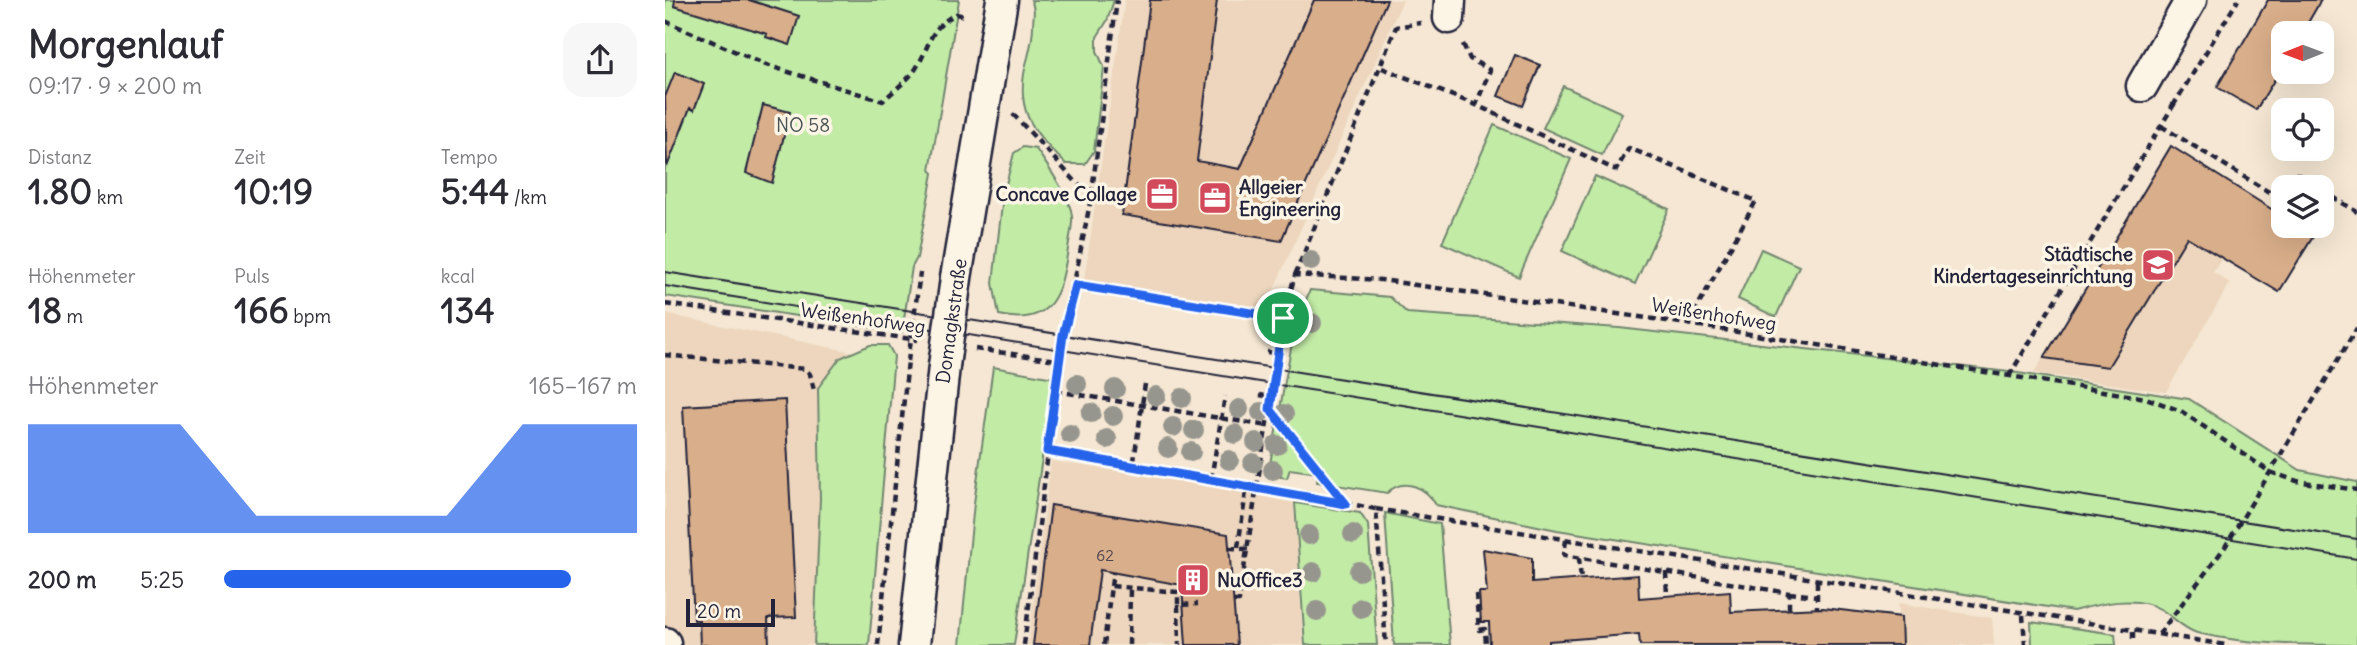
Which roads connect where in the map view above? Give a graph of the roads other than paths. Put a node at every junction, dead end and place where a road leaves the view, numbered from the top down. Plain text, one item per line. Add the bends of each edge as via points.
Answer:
1 (1002, 0) edge
2 (2182, 3) edge
3 (2142, 86) road end
4 (914, 645) edge

1 - 4 street, Domagkstraße, bridge via 956,278 955,356
2 - 3 street

